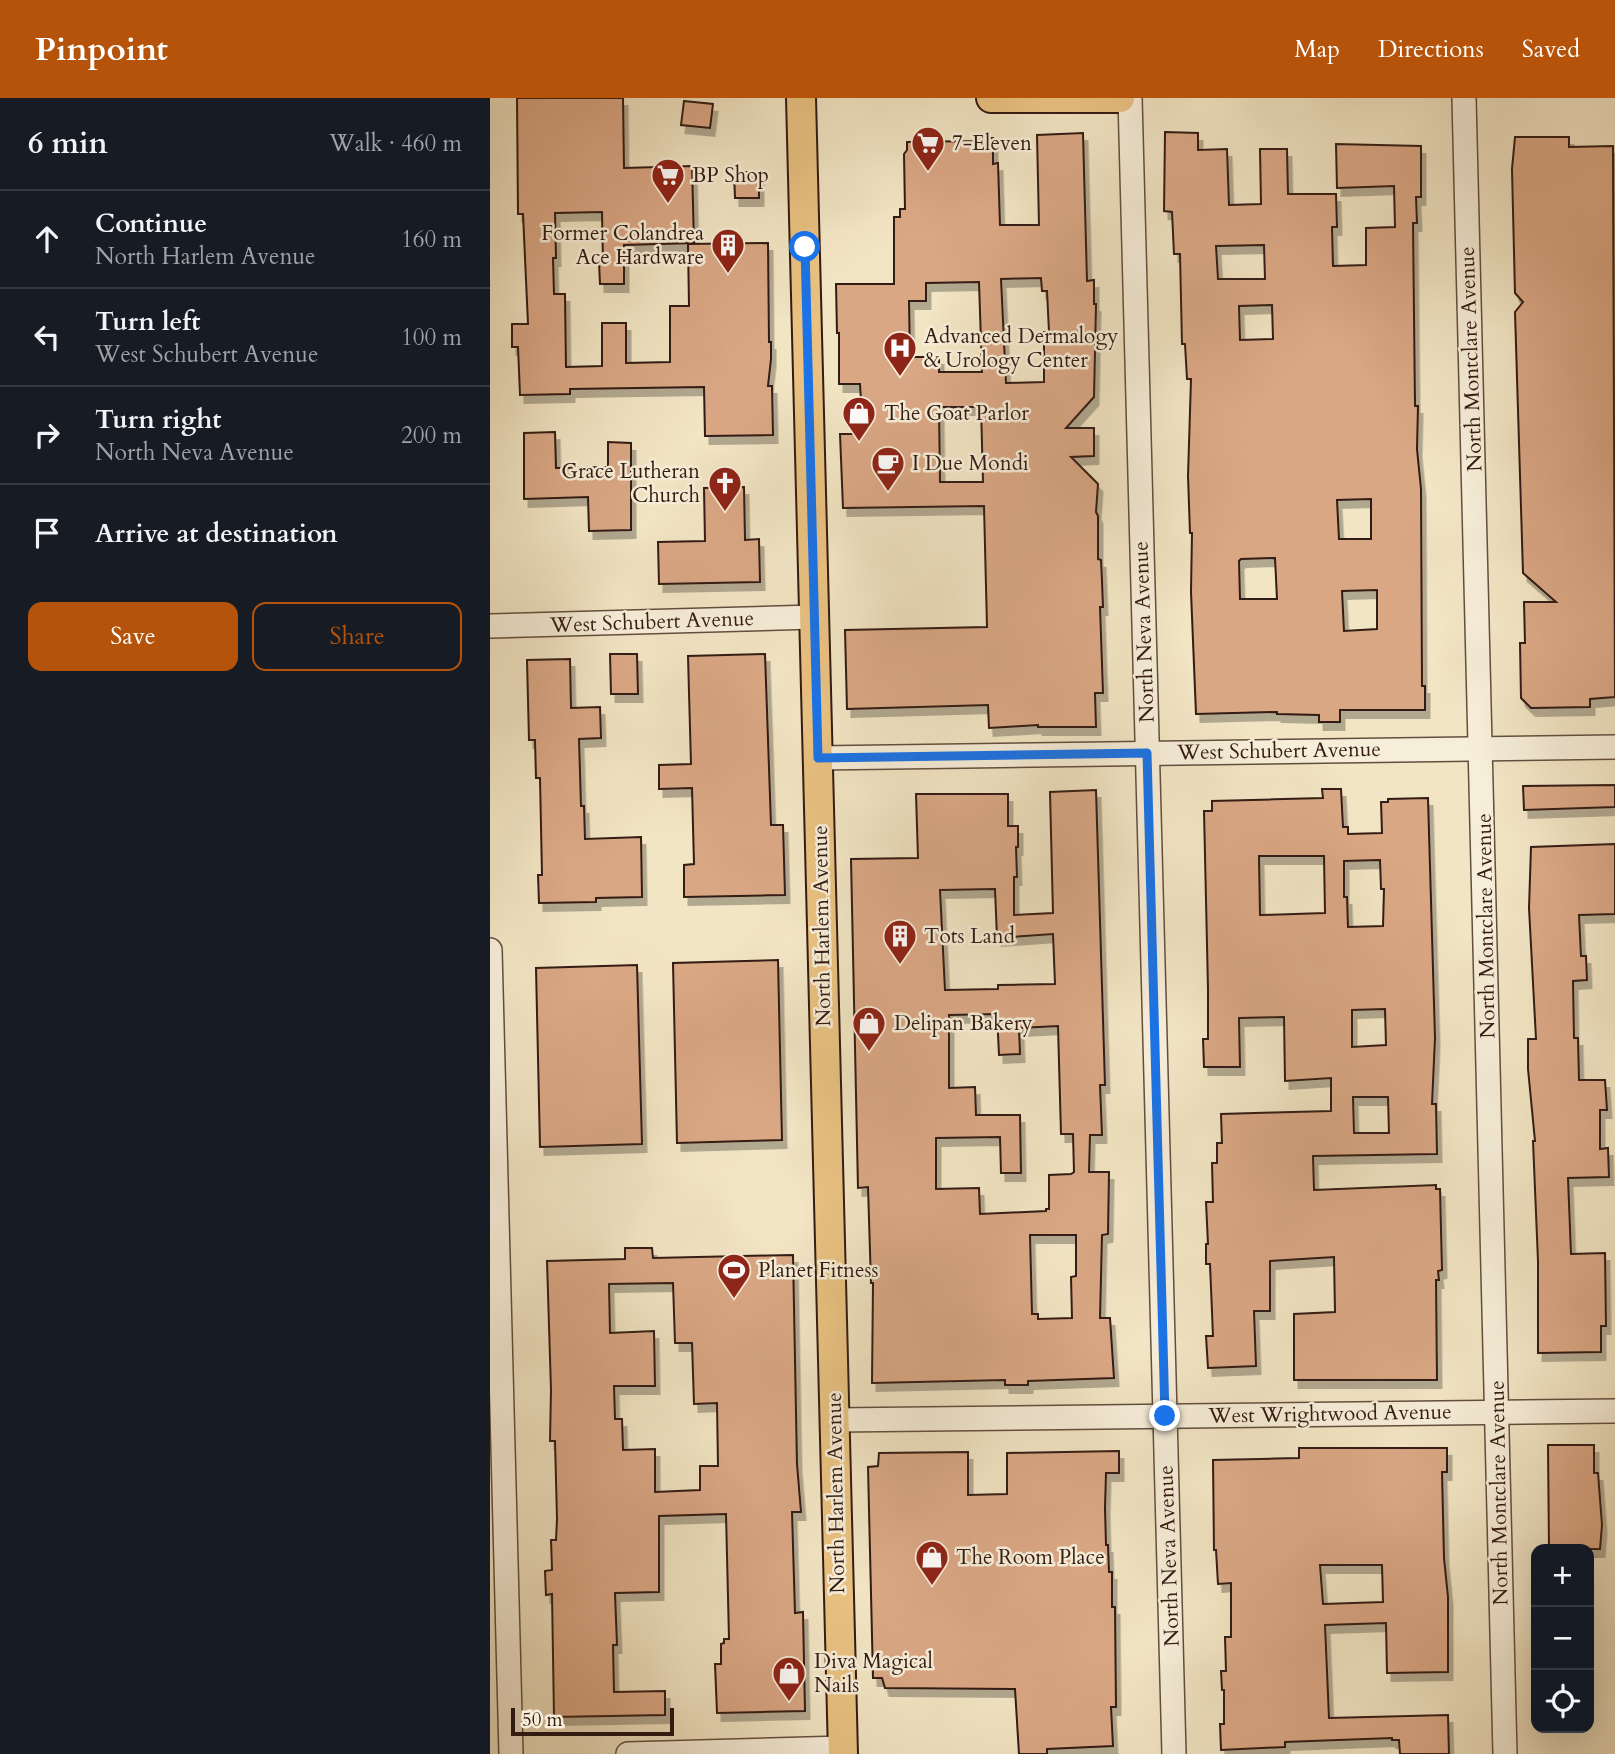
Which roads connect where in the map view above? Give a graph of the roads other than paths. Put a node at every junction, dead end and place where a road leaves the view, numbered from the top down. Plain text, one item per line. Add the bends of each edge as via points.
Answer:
1 (801, 98) edge
2 (992, 98) edge
3 (1120, 98) edge
4 (1130, 98) edge
5 (1464, 98) edge
6 (814, 617) junction
7 (490, 626) edge
8 (1615, 747) edge
9 (1482, 748) junction
10 (1147, 753) junction
11 (818, 758) junction
12 (490, 950) edge
13 (493, 1191) edge
14 (1615, 1411) edge
15 (1497, 1412) junction
16 (1165, 1416) junction
17 (835, 1420) junction
18 (843, 1751) edge
19 (511, 1754) edge
20 (628, 1754) edge
21 (1174, 1754) edge
22 (1505, 1754) edge

1 - 6 main road, North Harlem Avenue
2 - 3 main road
4 - 10 street, North Neva Avenue
5 - 9 street, North Montclare Avenue
6 - 7 street, West Schubert Avenue
6 - 11 main road, North Harlem Avenue
8 - 9 street, West Schubert Avenue
9 - 10 street, West Schubert Avenue
9 - 15 street, North Montclare Avenue
10 - 11 street, West Schubert Avenue
10 - 16 street, North Neva Avenue
11 - 17 main road, North Harlem Avenue
12 - 13 street
13 - 19 street
14 - 15 street, West Wrightwood Avenue
15 - 16 street, West Wrightwood Avenue
15 - 22 street, North Montclare Avenue
16 - 17 street, West Wrightwood Avenue
16 - 21 street, North Neva Avenue
17 - 18 main road, North Harlem Avenue
18 - 20 street

